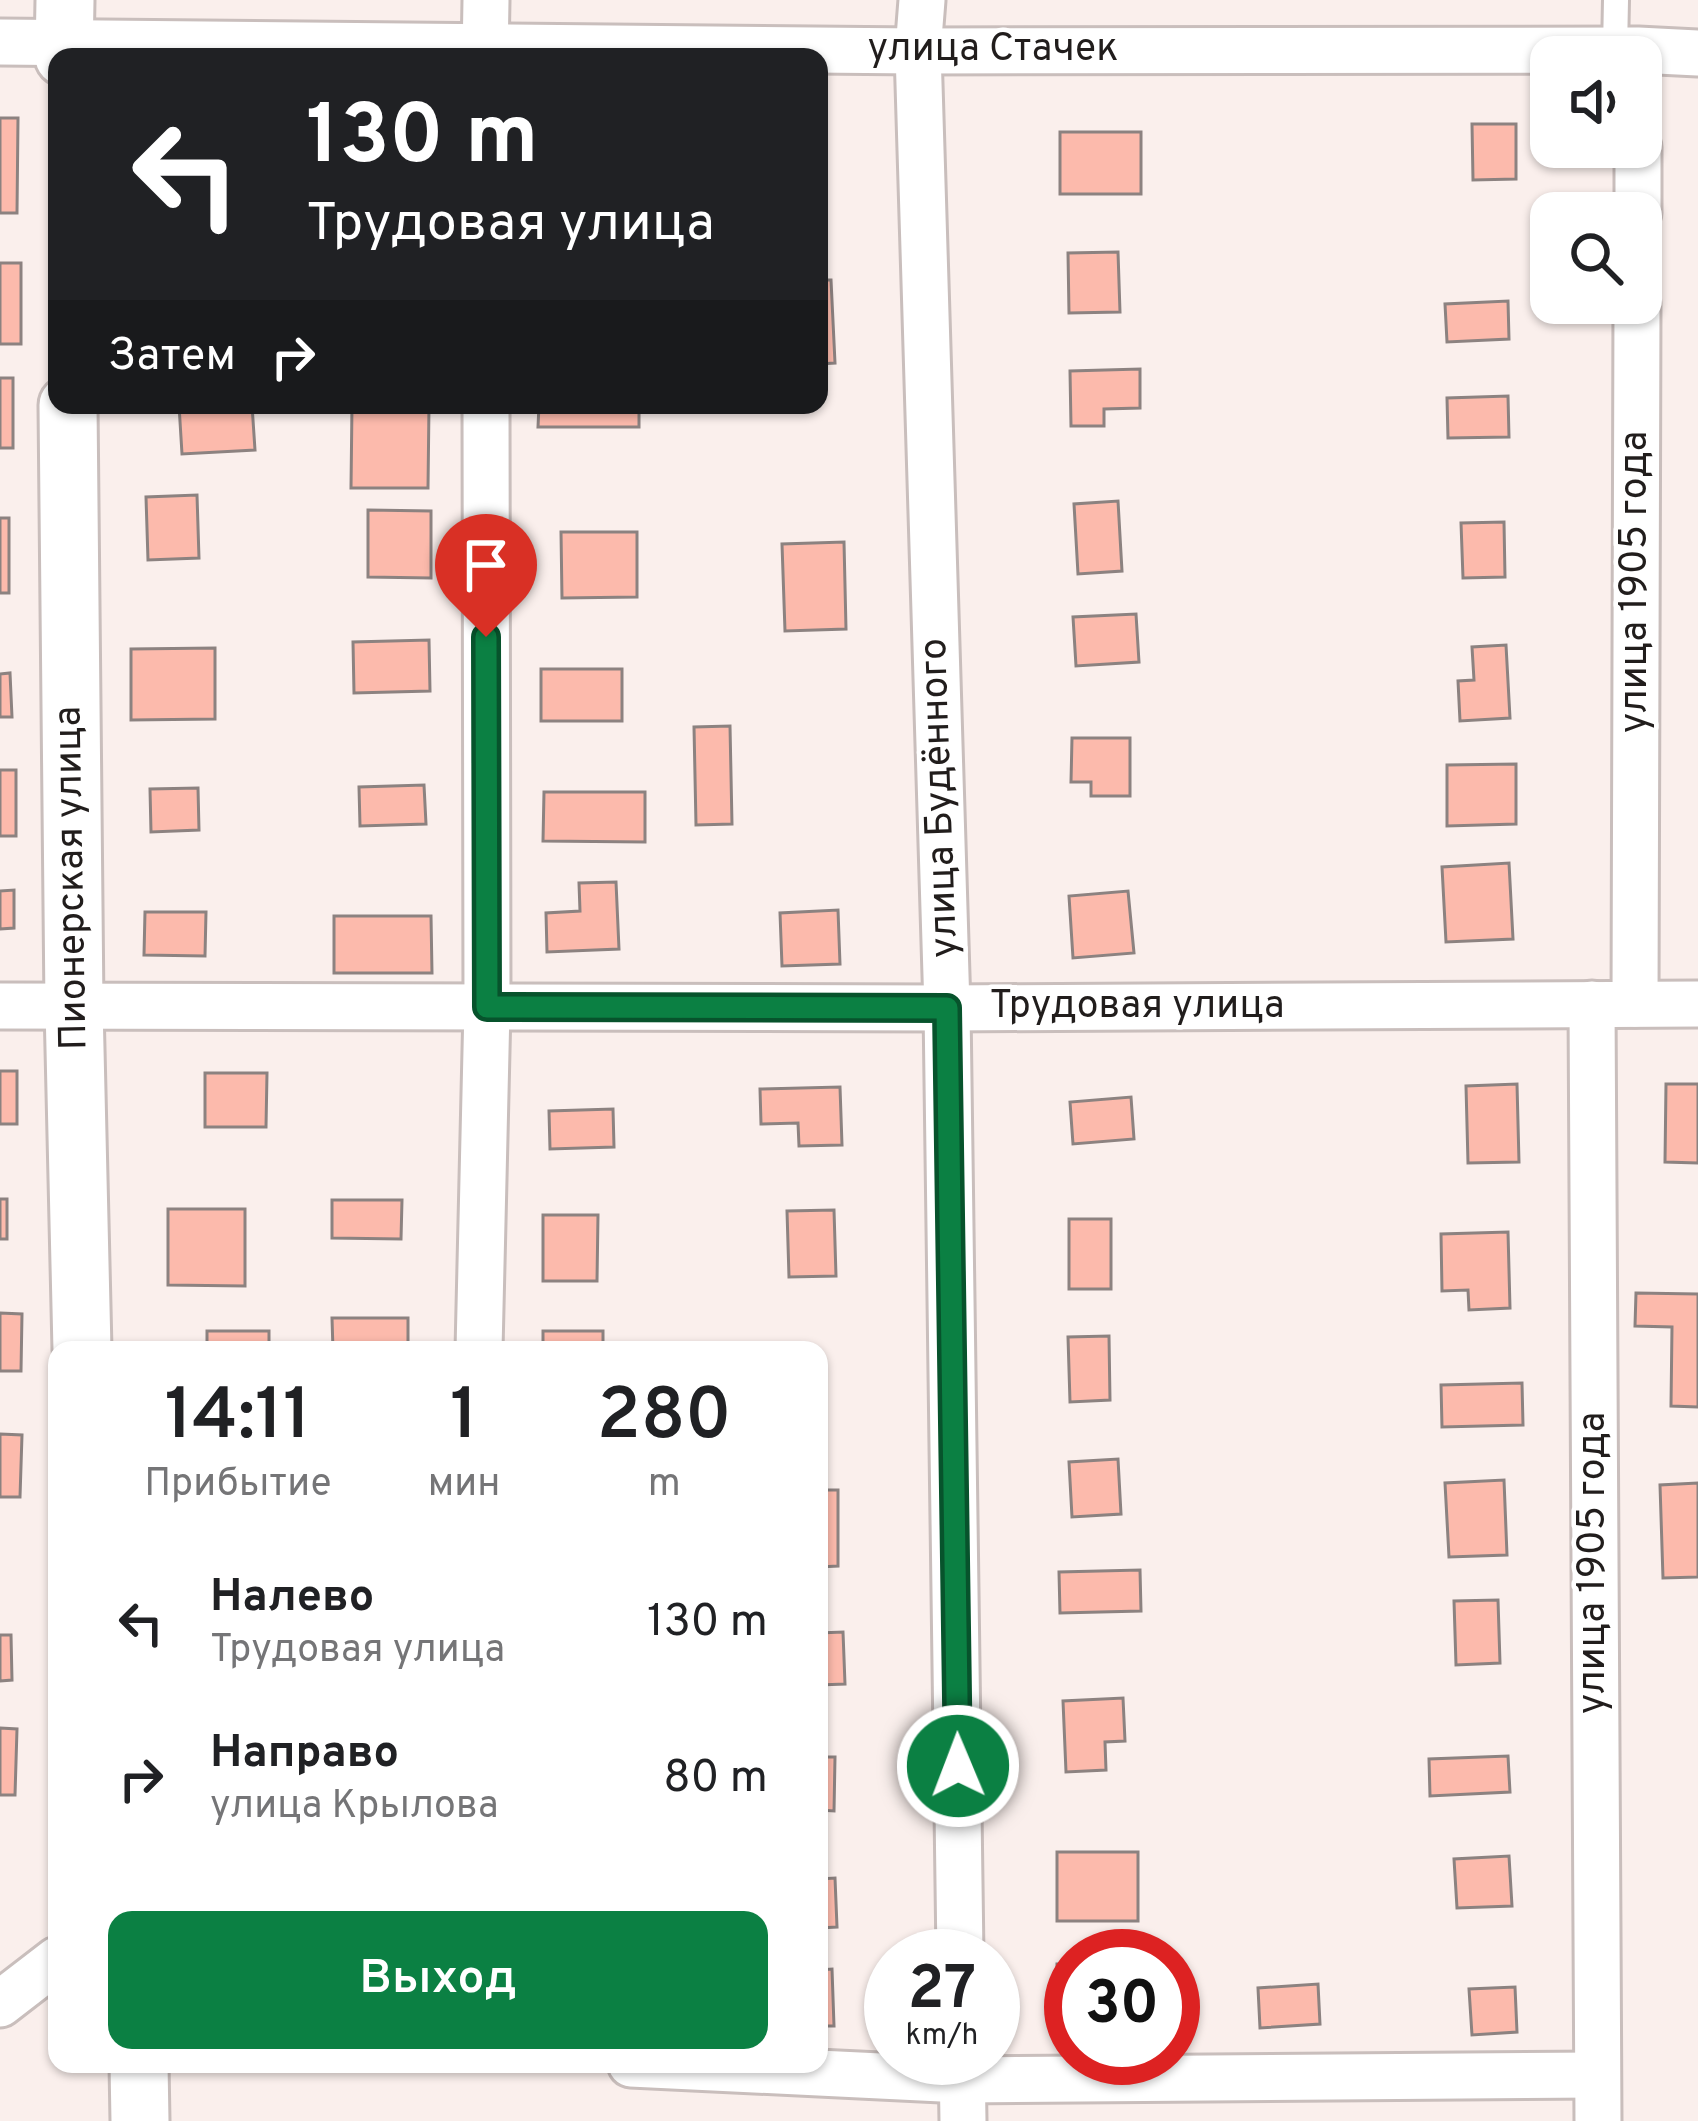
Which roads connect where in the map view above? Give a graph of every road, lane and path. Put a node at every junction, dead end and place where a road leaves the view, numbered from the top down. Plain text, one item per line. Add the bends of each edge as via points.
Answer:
1 (486, 0) edge
2 (922, 0) edge
3 (1616, 0) edge
4 (64, 33) edge
5 (1626, 36) edge
6 (0, 41) edge
7 (396, 48) edge
8 (485, 48) edge
9 (828, 51) edge
10 (918, 51) junction
11 (1530, 52) edge
12 (1662, 52) edge
13 (1698, 53) edge
14 (1636, 324) edge
15 (68, 414) edge
16 (486, 414) edge
17 (1613, 1004) junction
18 (1698, 1004) edge
19 (0, 1006) edge
20 (74, 1006) junction
21 (487, 1007) junction
22 (947, 1008) junction
23 (82, 1341) edge
24 (479, 1341) edge
25 (960, 1929) edge
26 (48, 1967) edge
27 (0, 2004) edge
28 (139, 2073) edge
29 (766, 2073) edge
30 (1596, 2075) junction
31 (962, 2086) edge
32 (140, 2121) edge
33 (1598, 2121) edge

1 - 8 street
2 - 10 street, улица Будённого
3 - 5 lane
4 - 6 street, улица Стачек
4 - 7 street, улица Стачек
9 - 10 street, улица Стачек
10 - 11 street, улица Стачек
10 - 22 street, улица Будённого
12 - 13 street, улица Стачек
14 - 17 street, улица 1905 года
15 - 20 street, Пионерская улица
16 - 21 street
17 - 18 street, Трудовая улица
17 - 22 street, Трудовая улица
17 - 30 street, улица 1905 года
19 - 20 street, Трудовая улица
20 - 21 street, Трудовая улица
20 - 23 street, Пионерская улица
21 - 22 street, Трудовая улица
21 - 24 street
22 - 25 street, улица Будённого
26 - 27 street
28 - 32 street
29 - 31 street
30 - 31 street
30 - 33 street, улица 1905 года

